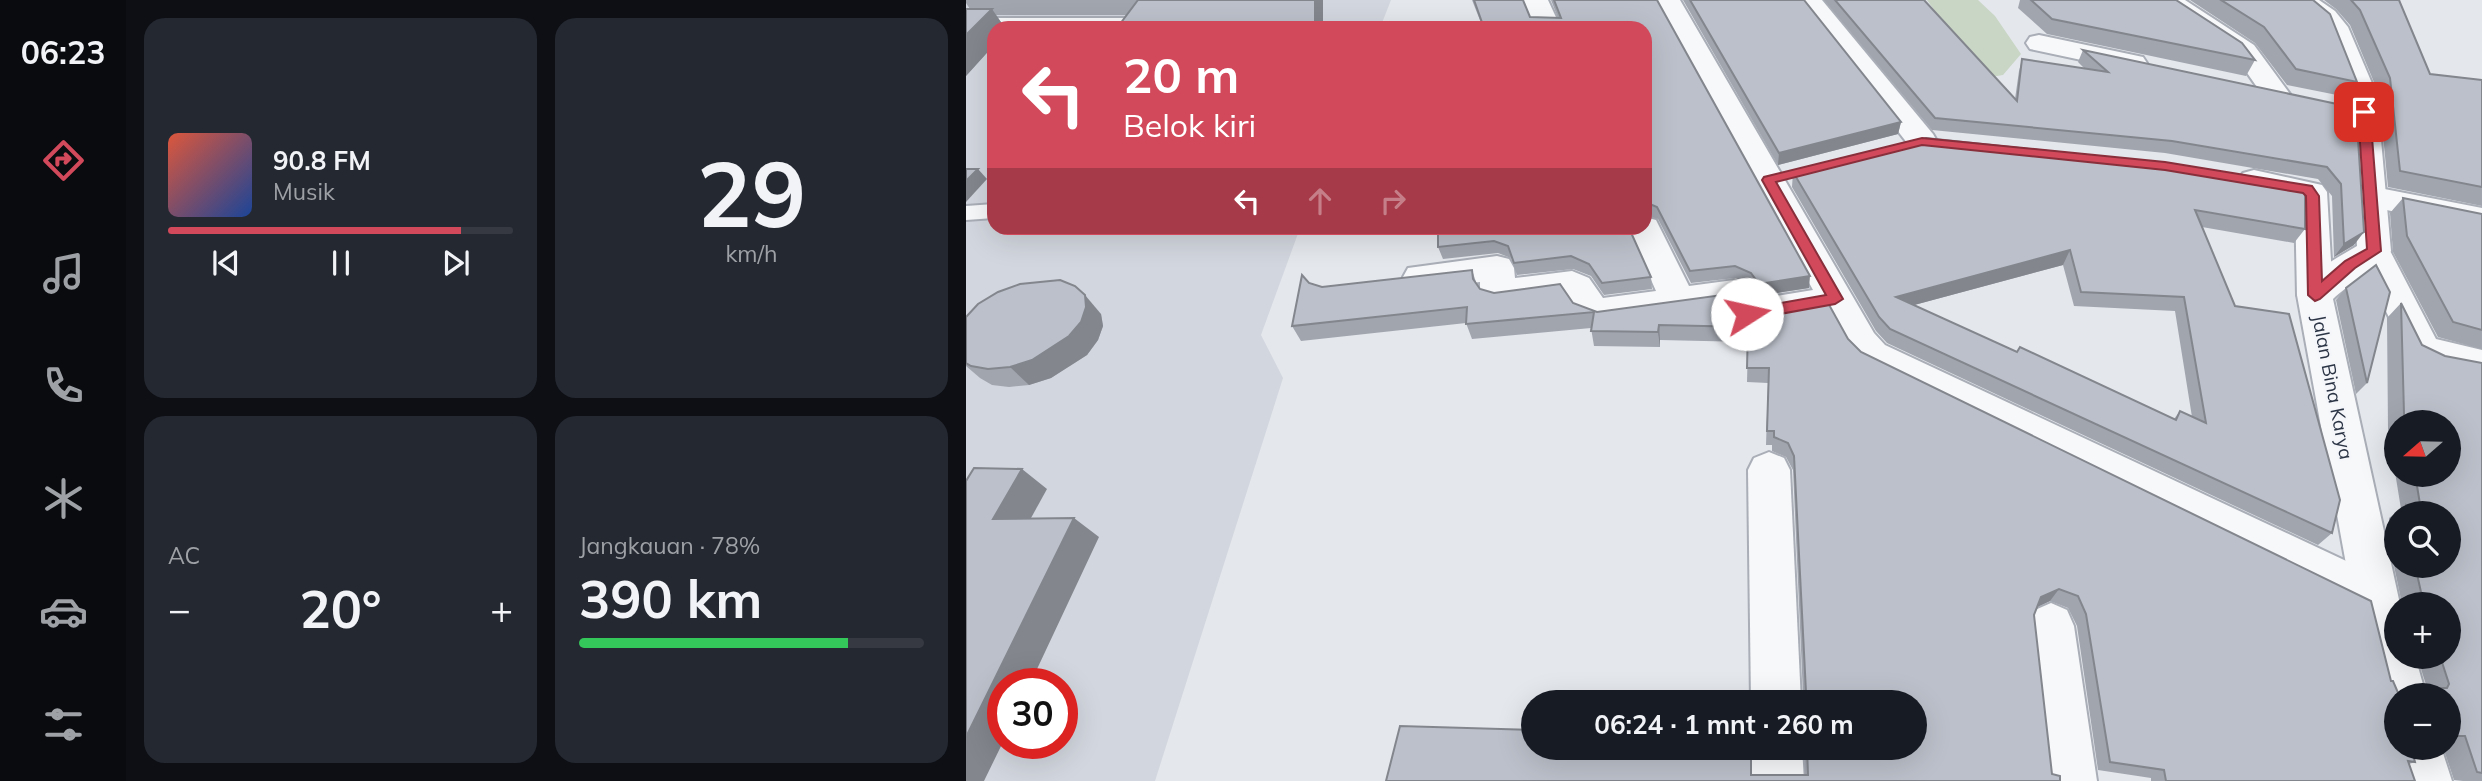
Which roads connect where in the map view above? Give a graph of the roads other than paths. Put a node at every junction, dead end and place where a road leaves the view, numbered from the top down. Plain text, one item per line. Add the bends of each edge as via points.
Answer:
1 (1535, 0) edge
2 (1667, 0) edge
3 (1809, 0) edge
4 (2168, 0) edge
5 (2302, 0) edge
6 (1545, 21) edge
7 (966, 23) edge
8 (987, 23) edge
9 (2039, 43) dead end
10 (2158, 69) edge
11 (2237, 86) edge
12 (1922, 144) edge
13 (2227, 176) edge
14 (2369, 197) junction
15 (987, 212) edge
16 (966, 213) edge
17 (2482, 219) edge
18 (1647, 235) edge
19 (2374, 251) junction
20 (1394, 280) edge
21 (2315, 295) junction
22 (1835, 299) junction
23 (1678, 301) junction
24 (2482, 365) edge
25 (1769, 470) dead end
26 (2375, 597) junction
27 (2051, 625) dead end
28 (2399, 683) edge
29 (1776, 690) edge
30 (1777, 760) edge
31 (2420, 760) edge
32 (1778, 781) edge
33 (2071, 781) edge
34 (2426, 781) edge

1 - 6 street
2 - 22 street via 1781,177
3 - 12 street
4 - 11 street via 2245,51 2289,97
5 - 14 street via 2335,27 2358,81 2352,109
7 - 8 lane
9 - 10 street
13 - 21 street via 2311,192
14 - 17 street
14 - 19 street
15 - 16 lane
18 - 23 street
19 - 21 street, Jalan Bina Karya via 2350,264
19 - 24 street via 2422,349
20 - 23 street via 1497,268 1498,293 1572,284 1588,307 1599,312
21 - 26 street, Jalan Bina Karya
22 - 23 street via 1747,314 1734,293
22 - 26 street via 1872,355
25 - 29 street
26 - 28 street, Jalan Bina Karya
27 - 33 street
30 - 32 street
31 - 34 street

